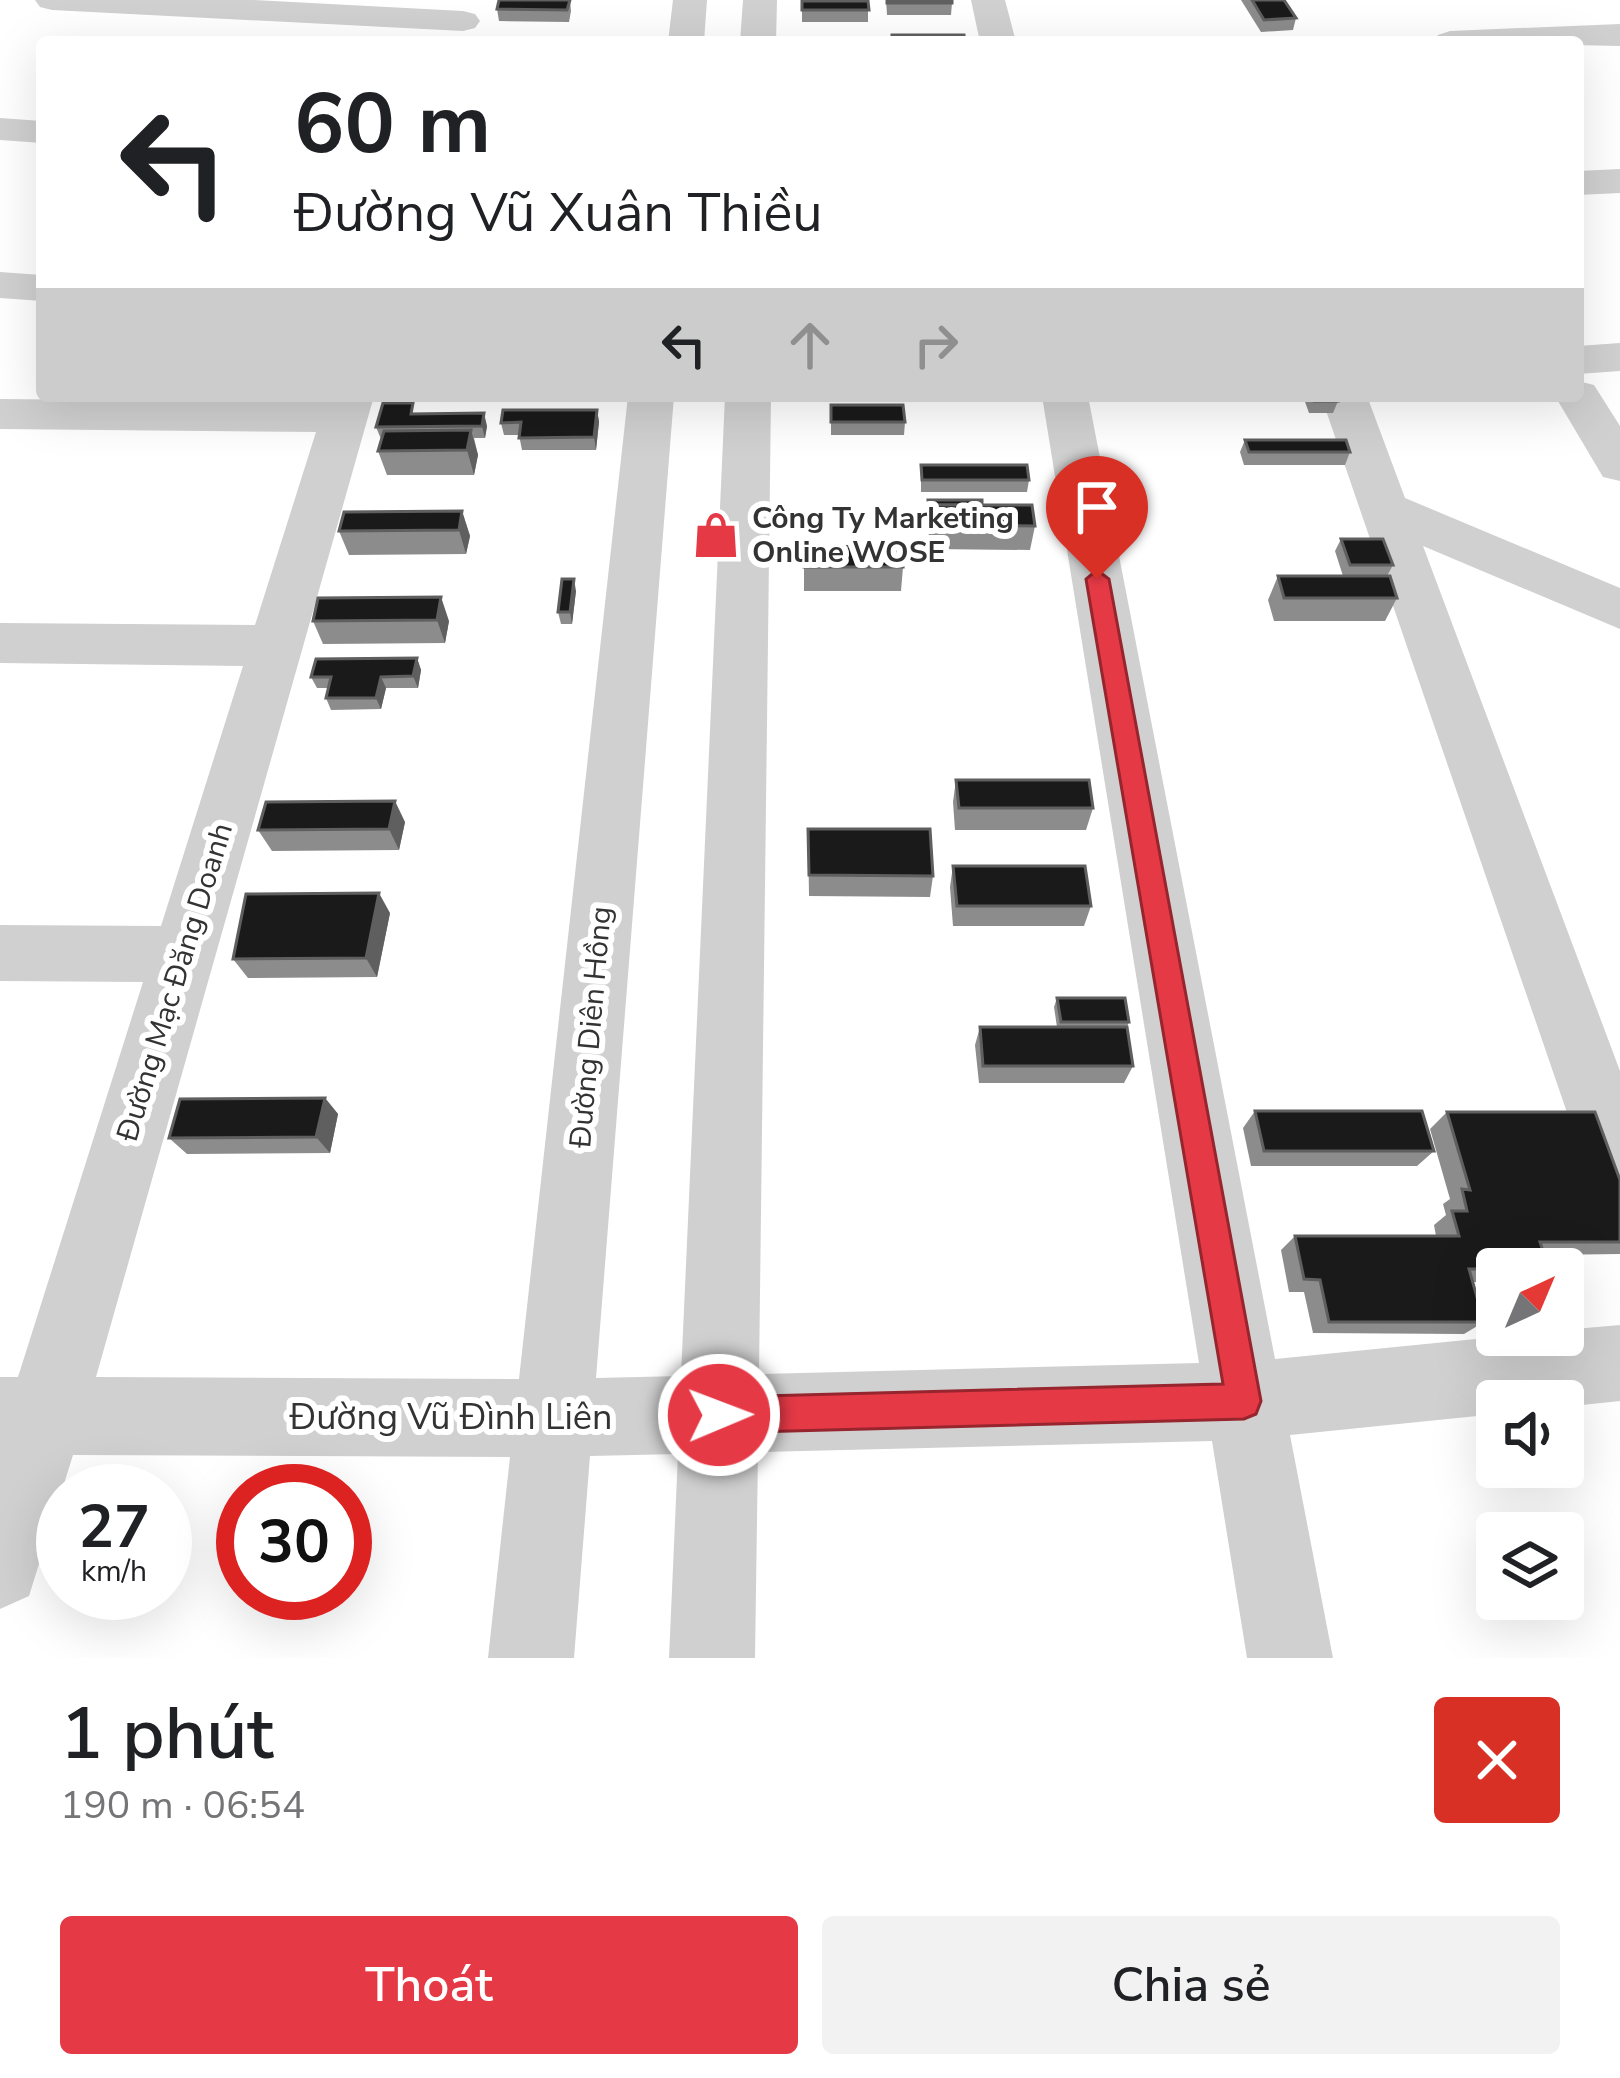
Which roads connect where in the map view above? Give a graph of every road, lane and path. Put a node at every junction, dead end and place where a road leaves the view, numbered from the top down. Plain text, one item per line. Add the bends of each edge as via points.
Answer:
1 (52, 0) edge
2 (690, 0) edge
3 (760, 0) edge
4 (988, 0) edge
5 (463, 21) edge
6 (1620, 35) edge
7 (687, 36) edge
8 (758, 36) edge
9 (997, 36) edge
10 (1584, 36) edge
11 (0, 129) edge
12 (36, 132) edge
13 (1620, 181) edge
14 (1584, 183) edge
15 (0, 285) edge
16 (36, 288) edge
17 (1620, 357) edge
18 (1584, 360) edge
19 (650, 402) edge
20 (748, 402) edge
21 (1066, 402) edge
22 (1346, 402) edge
23 (1582, 402) edge
24 (348, 406) edge
25 (0, 414) edge
26 (1620, 465) edge
27 (1385, 509) junction
28 (1620, 610) edge
29 (0, 643) edge
30 (276, 646) junction
31 (0, 953) edge
32 (183, 954) junction
33 (1620, 1165) edge
34 (1620, 1363) edge
35 (1244, 1401) junction
36 (719, 1415) junction
37 (22, 1417) edge
38 (554, 1418) junction
39 (0, 1567) edge
40 (531, 1658) edge
41 (712, 1658) edge
42 (1290, 1658) edge

1 - 5 street
2 - 7 street
3 - 8 street
4 - 9 street
6 - 10 street
11 - 12 street
13 - 14 street
15 - 16 street
17 - 18 street
19 - 38 street, Đường Diên Hồng
20 - 36 street
21 - 35 street
22 - 27 street
23 - 26 street
24 - 25 street
24 - 30 street, Đường Mạc Đăng Doanh
27 - 28 street
27 - 33 street
29 - 30 street
30 - 32 street, Đường Mạc Đăng Doanh
31 - 32 street
32 - 37 street, Đường Mạc Đăng Doanh
34 - 35 street, Đường Vũ Đình Liên
35 - 36 street, Đường Vũ Đình Liên
35 - 42 street
36 - 38 street, Đường Vũ Đình Liên
36 - 41 street
37 - 38 street, Đường Vũ Đình Liên
37 - 39 street, Đường Mạc Đăng Doanh
38 - 40 street, Đường Diên Hồng

